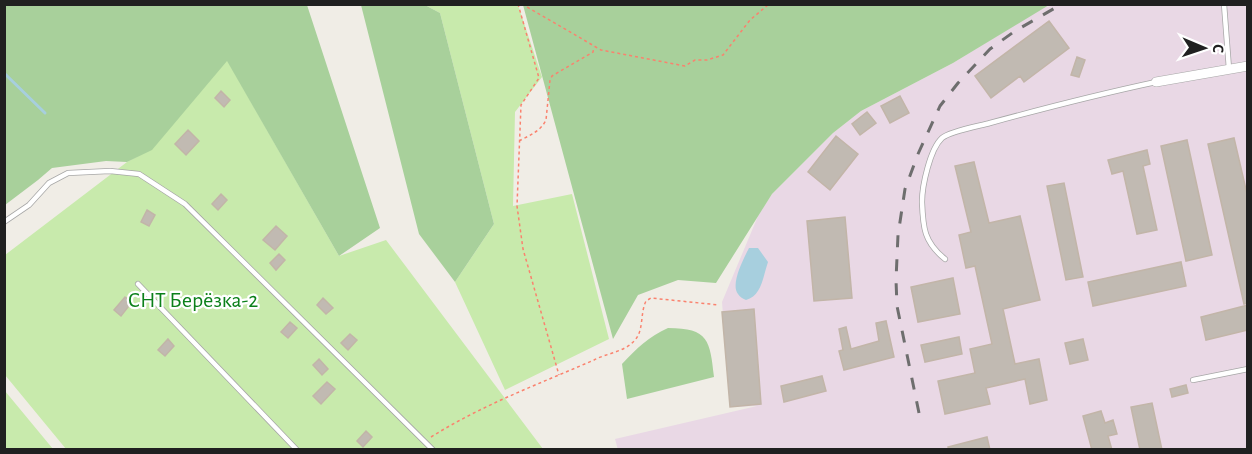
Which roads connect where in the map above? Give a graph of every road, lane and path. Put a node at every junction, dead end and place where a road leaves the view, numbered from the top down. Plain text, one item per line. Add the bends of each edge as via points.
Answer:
1 (520, 4) edge
2 (768, 4) edge
3 (1224, 4) edge
4 (594, 46) junction
5 (1248, 66) edge
6 (1229, 69) junction
7 (1156, 82) joint
8 (1002, 120) junction
9 (994, 127) dead end
10 (519, 141) junction
11 (4, 222) edge
12 (945, 259) dead end
13 (138, 284) dead end
14 (719, 305) dead end
15 (1248, 369) edge
16 (560, 375) junction
17 (1193, 380) dead end
18 (425, 441) junction
19 (297, 450) edge
20 (433, 450) edge

1 - 4 path
1 - 10 path via 539,78 521,105
2 - 4 path via 723,55 695,60 686,66
3 - 6 lane
4 - 10 path via 594,52 552,76 544,125
5 - 6 street
6 - 7 street
7 - 8 lane
8 - 9 lane
8 - 12 lane via 943,137 927,170 922,199 924,224 928,242
10 - 16 path via 517,206 523,249
11 - 18 lane via 49,183 68,173 139,174 185,204
13 - 19 lane
14 - 16 path via 651,298 643,306 636,339 626,348
15 - 17 lane
16 - 18 path via 455,422
18 - 20 lane

